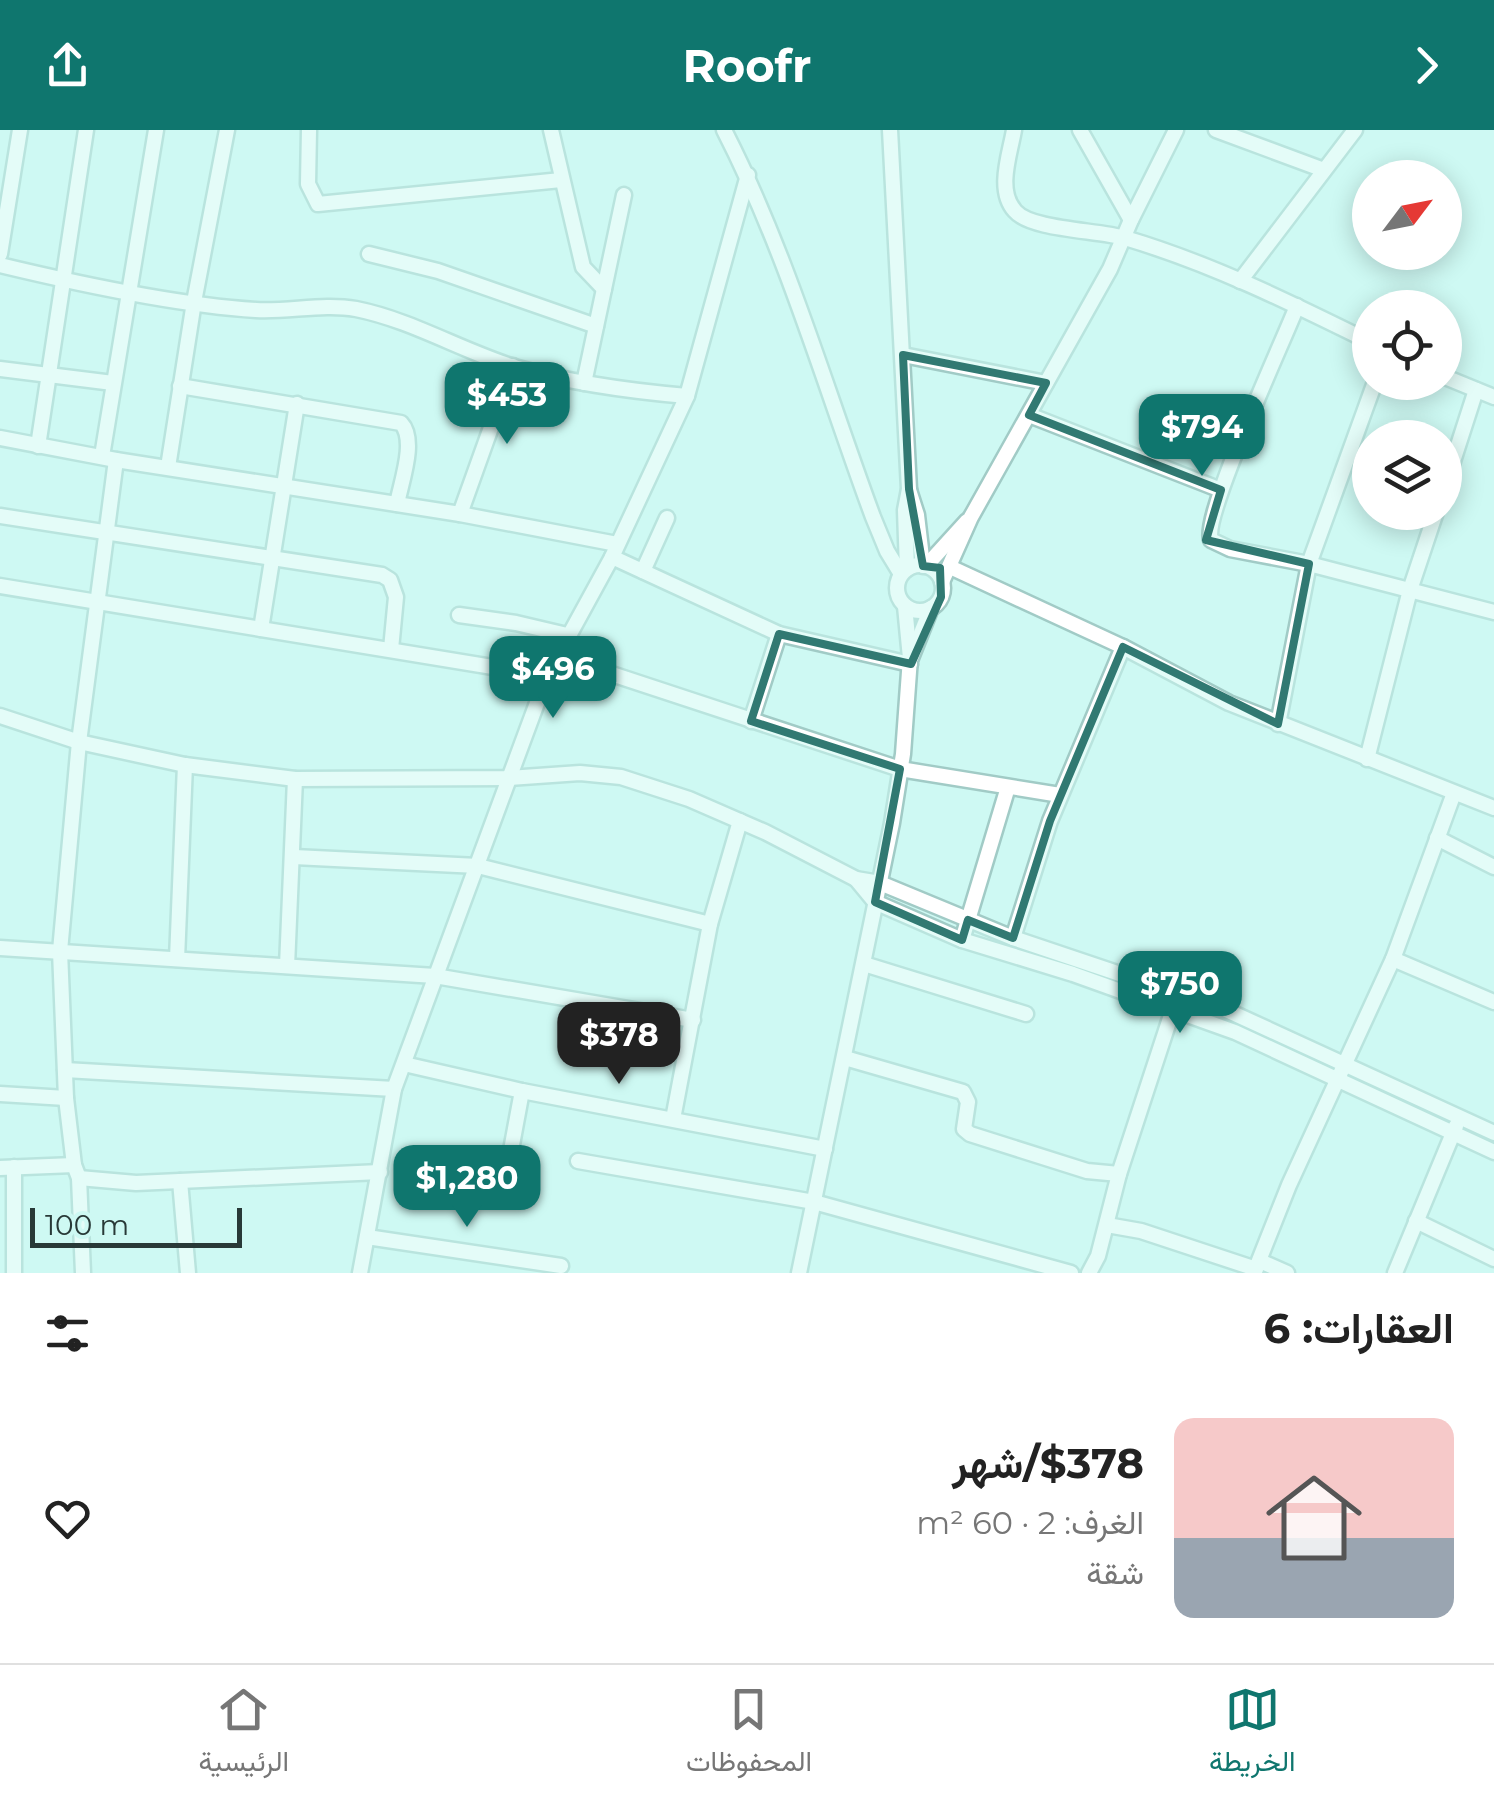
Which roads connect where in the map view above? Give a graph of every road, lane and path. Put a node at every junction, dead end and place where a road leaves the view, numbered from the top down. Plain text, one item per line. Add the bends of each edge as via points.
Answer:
1 (20, 130) edge
2 (86, 130) edge
3 (156, 130) edge
4 (228, 130) edge
5 (309, 130) edge
6 (551, 130) edge
7 (724, 130) edge
8 (890, 130) edge
9 (1014, 130) edge
10 (1080, 130) edge
11 (1176, 130) edge
12 (1216, 130) edge
13 (1355, 130) edge
14 (1324, 170) junction
15 (748, 176) junction
16 (561, 180) junction
17 (624, 195) dead end
18 (1131, 220) junction
19 (1123, 237) junction
20 (0, 254) edge
21 (369, 254) dead end
22 (0, 265) edge
23 (63, 280) junction
24 (1240, 281) junction
25 (604, 289) junction
26 (129, 291) junction
27 (194, 302) junction
28 (1298, 306) junction
29 (596, 326) junction
30 (1352, 333) edge
31 (902, 355) junction
32 (513, 366) junction
33 (0, 370) edge
34 (48, 377) junction
35 (584, 382) junction
36 (113, 383) junction
37 (1046, 383) junction
38 (1462, 384) edge
39 (180, 386) junction
40 (1476, 390) junction
41 (687, 396) junction
42 (1494, 397) edge
43 (1368, 400) edge
44 (297, 404) junction
45 (1028, 415) junction
46 (1462, 433) edge
47 (0, 438) edge
48 (38, 446) junction
49 (109, 458) junction
50 (168, 468) junction
51 (283, 487) junction
52 (909, 489) junction
53 (1221, 490) junction
54 (397, 504) junction
55 (460, 514) junction
56 (0, 516) edge
57 (970, 517) junction
58 (667, 518) dead end
59 (1430, 530) edge
60 (106, 533) junction
61 (614, 551) junction
62 (272, 556) junction
63 (1309, 564) junction
64 (924, 566) junction
65 (950, 567) junction
66 (643, 571) junction
67 (904, 572) junction
68 (942, 582) junction
69 (0, 586) edge
70 (1410, 590) junction
71 (97, 604) junction
72 (905, 606) junction
73 (931, 608) junction
74 (1494, 612) edge
75 (459, 614) dead end
76 (261, 629) junction
77 (779, 634) junction
78 (567, 635) junction
79 (1123, 647) junction
80 (391, 649) junction
81 (556, 656) junction
82 (910, 661) junction
83 (547, 676) junction
84 (0, 716) edge
85 (751, 721) junction
86 (1278, 724) junction
87 (80, 742) junction
88 (1367, 759) junction
89 (185, 765) junction
90 (900, 769) junction
91 (508, 778) junction
92 (295, 780) junction
93 (1008, 787) junction
94 (1454, 793) junction
95 (1060, 795) junction
96 (1494, 808) edge
97 (740, 821) junction
98 (1437, 838) junction
99 (294, 857) junction
100 (478, 866) junction
101 (1494, 867) edge
102 (856, 879) junction
103 (880, 883) junction
104 (875, 902) junction
105 (968, 920) junction
106 (710, 924) junction
107 (1013, 938) junction
108 (962, 940) junction
109 (0, 948) edge
110 (60, 951) junction
111 (177, 959) junction
112 (1393, 959) junction
113 (864, 964) junction
114 (287, 966) junction
115 (436, 976) junction
116 (1178, 993) junction
117 (1494, 1002) edge
118 (1172, 1010) junction
119 (1026, 1014) dead end
120 (693, 1020) junction
121 (844, 1058) junction
122 (404, 1064) junction
123 (1346, 1064) junction
124 (64, 1070) junction
125 (1339, 1080) junction
126 (394, 1089) junction
127 (522, 1092) junction
128 (0, 1094) edge
129 (66, 1098) junction
130 (1460, 1116) junction
131 (673, 1120) junction
132 (1453, 1134) junction
133 (1494, 1134) edge
134 (826, 1148) junction
135 (1494, 1152) edge
136 (578, 1161) dead end
137 (7, 1168) edge
138 (76, 1172) junction
139 (380, 1172) junction
140 (1118, 1174) junction
141 (506, 1177) dead end
142 (180, 1181) junction
143 (814, 1202) junction
144 (1416, 1220) junction
145 (1106, 1226) junction
146 (367, 1237) junction
147 (1494, 1260) edge
148 (561, 1266) dead end
149 (1257, 1268) edge
150 (14, 1273) edge
151 (83, 1273) edge
152 (188, 1273) edge
153 (360, 1273) edge
154 (799, 1273) edge
155 (1071, 1273) edge
156 (1089, 1273) edge
157 (1287, 1273) edge
158 (1395, 1273) edge

1 - 20 street
2 - 23 street
3 - 26 street
4 - 27 street
5 - 16 street via 308,184 318,204
6 - 16 street
7 - 15 street
8 - 31 street
9 - 19 street via 1005,183 1017,214
10 - 18 street
11 - 18 street
12 - 14 street
13 - 14 street
14 - 24 street
15 - 41 street
15 - 67 street via 886,551
16 - 25 street via 583,267
17 - 25 street
18 - 19 street
19 - 24 street
19 - 37 street
21 - 29 street via 438,270
22 - 23 street
23 - 26 street
23 - 34 street
24 - 28 street
25 - 29 street
26 - 27 street
26 - 36 street
27 - 32 street via 258,310 352,308
27 - 39 street
28 - 30 street
28 - 53 street
29 - 35 street
31 - 37 street
31 - 52 street
32 - 35 street
32 - 55 street
33 - 34 street
34 - 36 street
34 - 48 street
35 - 41 street
36 - 49 street
37 - 45 street
38 - 40 street
39 - 44 street
39 - 50 street
40 - 42 street
40 - 46 street
41 - 61 street
43 - 63 street
44 - 51 street
44 - 54 street via 405,425
45 - 53 street
45 - 57 street
47 - 48 street
48 - 49 street
49 - 50 street
49 - 60 street
50 - 51 street
51 - 54 street
51 - 62 street
52 - 64 street
52 - 67 street
53 - 63 street via 1211,540
54 - 55 street
55 - 61 street
56 - 60 street
57 - 64 street
57 - 65 street
58 - 66 street
59 - 70 street
60 - 62 street
60 - 71 street
61 - 66 street
61 - 78 street
62 - 76 street
62 - 80 street via 390,580 396,597
63 - 70 street
63 - 86 street
64 - 67 street
64 - 68 street
65 - 68 street
65 - 79 street
66 - 77 street
67 - 72 street via 897,593
68 - 73 street
69 - 71 street
70 - 74 street
70 - 88 street
71 - 76 street
71 - 87 street
72 - 73 street
72 - 82 street
73 - 82 street
75 - 78 street
76 - 80 street
77 - 82 street
77 - 85 street
78 - 81 street
79 - 86 street
79 - 95 street
80 - 83 street
81 - 83 street
81 - 85 street
82 - 90 street
83 - 91 street
84 - 87 street
85 - 90 street
86 - 88 street
87 - 89 street
87 - 110 street
88 - 94 street
89 - 92 street
89 - 111 street
90 - 93 street
90 - 103 street
91 - 92 street
91 - 97 street via 622,777
91 - 100 street
92 - 99 street
93 - 95 street
93 - 105 street
94 - 96 street
94 - 98 street
95 - 107 street
97 - 102 street
97 - 106 street
98 - 101 street
98 - 112 street
99 - 100 street
99 - 114 street
100 - 106 street
100 - 115 street
102 - 103 street
102 - 104 street
103 - 104 street
103 - 105 street
104 - 108 street
104 - 113 street
105 - 107 street
105 - 108 street
106 - 120 street
107 - 116 street
108 - 118 street
109 - 110 street
110 - 111 street
110 - 124 street
111 - 114 street
112 - 117 street
112 - 123 street
113 - 119 street
113 - 121 street
114 - 115 street
115 - 120 street
115 - 122 street
116 - 118 street
116 - 123 street
118 - 125 street
118 - 140 street
120 - 131 street
121 - 134 street
121 - 140 street via 963,1092 964,1129 970,1134
122 - 126 street
122 - 127 street
123 - 125 street
123 - 130 street
124 - 126 street
124 - 129 street
125 - 132 street
125 - 149 street
126 - 139 street
127 - 131 street
127 - 141 street
128 - 129 street
129 - 138 street
130 - 132 street
130 - 133 street
131 - 134 street
132 - 135 street
132 - 144 street
134 - 143 street
136 - 143 street
137 - 138 street
137 - 150 street
138 - 142 street via 136,1183
138 - 151 street
139 - 142 street
139 - 146 street
140 - 145 street
142 - 152 street
143 - 154 street
143 - 155 street
144 - 147 street
144 - 158 street
145 - 149 street
145 - 156 street
146 - 148 street
146 - 153 street
149 - 157 street

